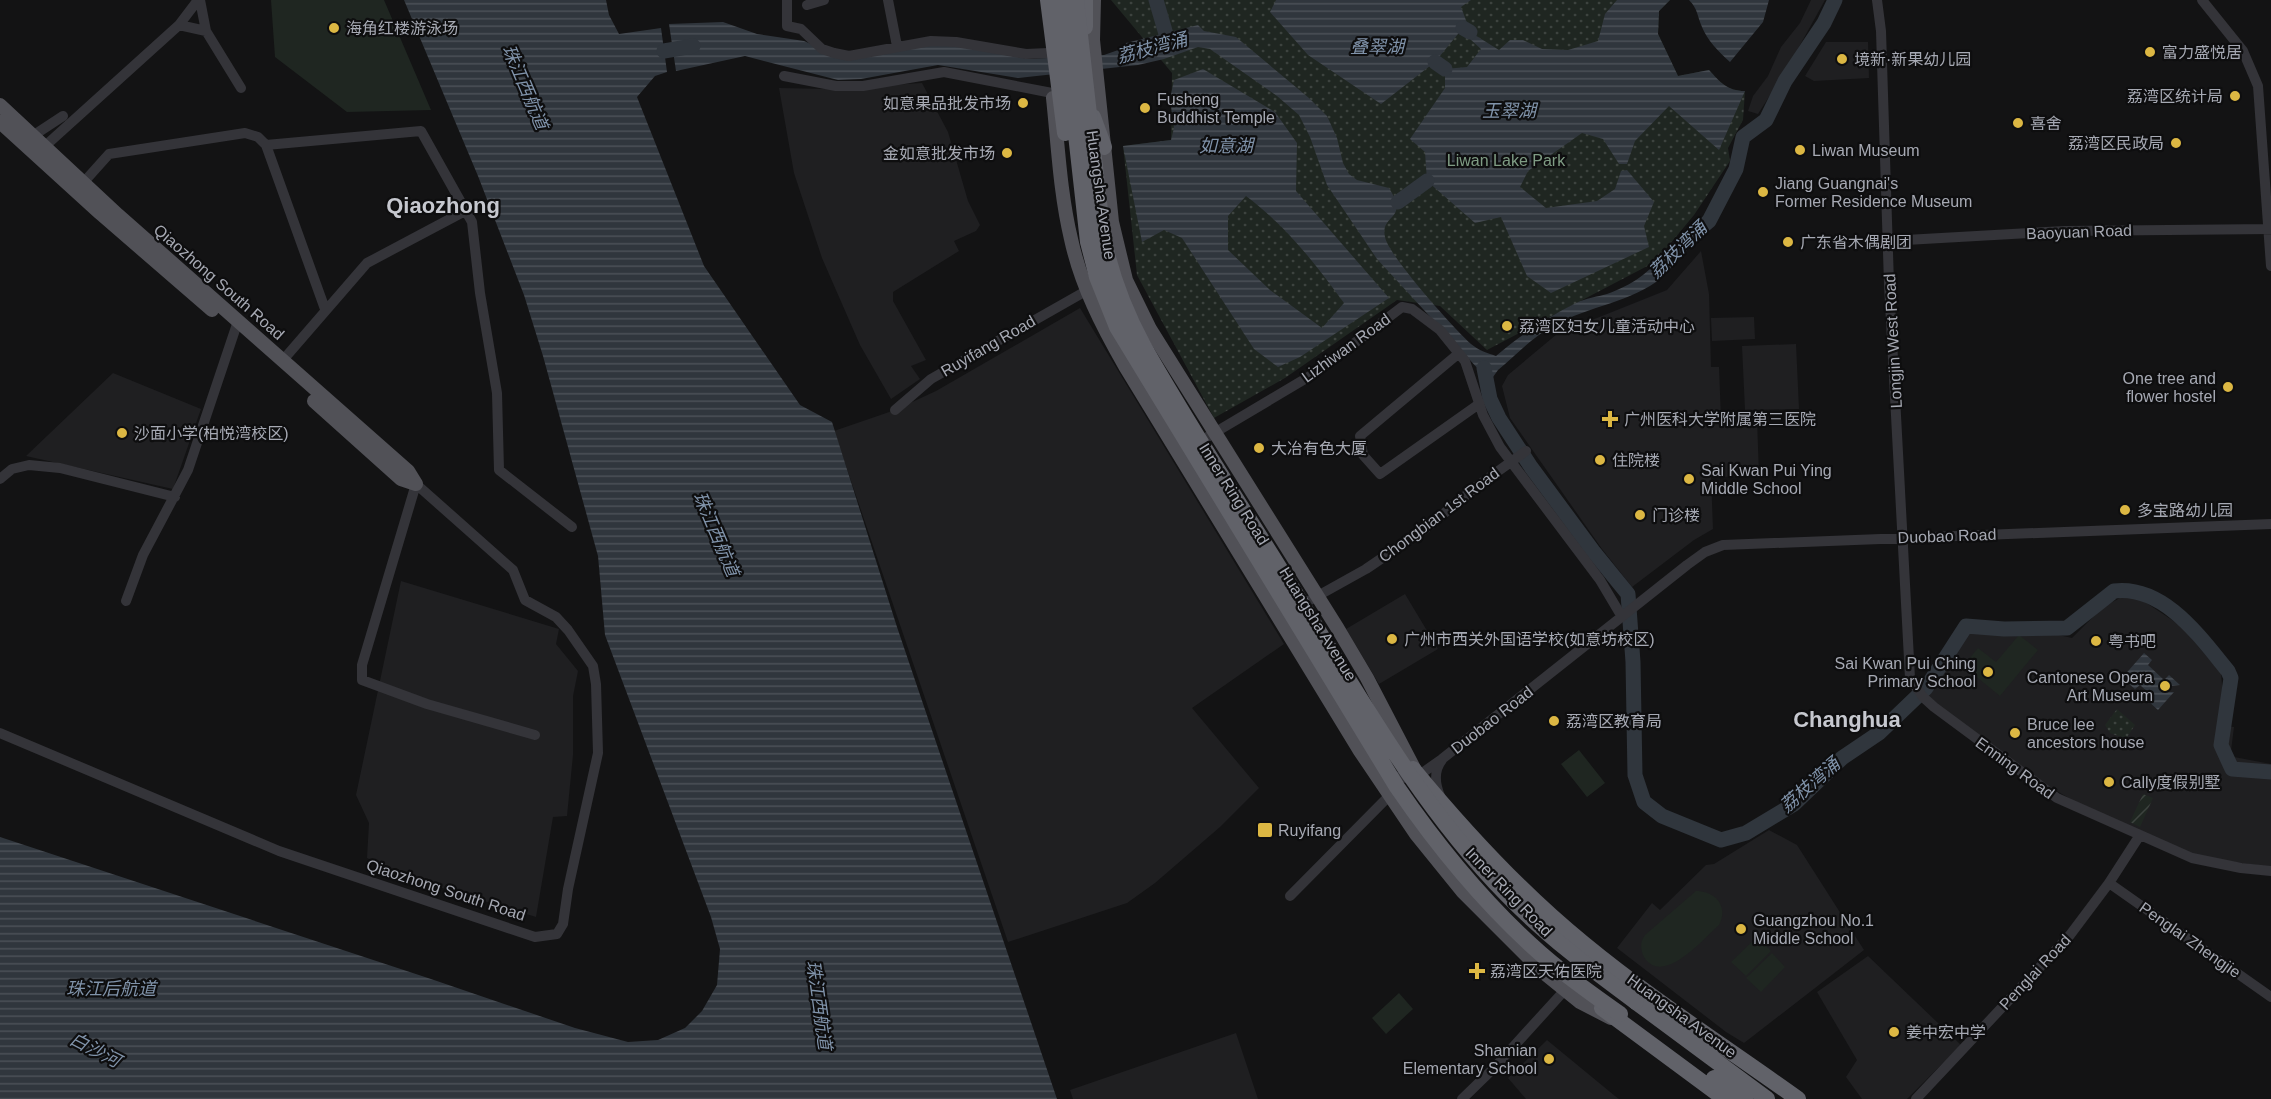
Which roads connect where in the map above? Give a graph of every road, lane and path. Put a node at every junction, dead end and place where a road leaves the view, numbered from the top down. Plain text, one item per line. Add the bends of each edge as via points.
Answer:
1 (199, 0) edge
2 (787, 0) edge
3 (824, 0) edge
4 (888, 0) edge
5 (1042, 0) edge
6 (1048, 0) edge
7 (1060, 0) edge
8 (1076, 0) edge
9 (1085, 0) edge
10 (1094, 0) edge
11 (1877, 0) edge
12 (2202, 0) edge
13 (807, 5) dead end
14 (179, 26) junction
15 (206, 31) junction
16 (897, 46) junction
17 (1088, 50) junction
18 (1048, 54) junction
19 (1083, 74) junction
20 (784, 76) dead end
21 (241, 88) dead end
22 (1052, 91) junction
23 (1088, 104) junction
24 (0, 105) edge
25 (63, 116) dead end
26 (0, 122) edge
27 (28, 139) junction
28 (266, 145) junction
29 (44, 147) junction
30 (1104, 147) junction
31 (82, 183) junction
32 (465, 211) junction
33 (2270, 229) edge
34 (1888, 241) junction
35 (1088, 242) junction
36 (2271, 266) edge
37 (1114, 278) junction
38 (1092, 287) junction
39 (325, 309) junction
40 (236, 325) junction
41 (1458, 354) junction
42 (283, 360) junction
43 (1479, 404) junction
44 (895, 410) dead end
45 (1209, 435) junction
46 (1526, 451) dead end
47 (1510, 462) junction
48 (0, 479) edge
49 (416, 484) junction
50 (175, 497) junction
51 (2271, 525) edge
52 (572, 526) dead end
53 (1903, 538) junction
54 (1311, 600) junction
55 (126, 601) dead end
56 (1622, 617) junction
57 (1287, 618) junction
58 (1338, 688) junction
59 (0, 733) edge
60 (535, 735) dead end
61 (1442, 759) junction
62 (1387, 774) junction
63 (1418, 776) junction
64 (1389, 796) junction
65 (1443, 802) junction
66 (2140, 835) junction
67 (1489, 855) junction
68 (2271, 871) edge
69 (1455, 875) junction
70 (2109, 883) junction
71 (1290, 896) dead end
72 (1540, 955) junction
73 (1564, 991) junction
74 (2271, 997) edge
75 (1628, 1011) junction
76 (1700, 1049) junction
77 (1737, 1098) edge
78 (1462, 1099) edge
79 (1767, 1099) edge
80 (1782, 1099) edge
81 (1798, 1099) edge
82 (1918, 1099) edge

1 - 14 street
1 - 15 street
2 - 16 street via 787,26 801,29 822,49 849,56
3 - 13 street
4 - 16 street
5 - 18 main road
6 - 35 highway, bridge via 1067,147
7 - 19 highway, Huangsha Avenue, bridge via 1065,54
7 - 35 highway, Inner Ring Road, bridge
8 - 17 highway, Huangsha Avenue
8 - 19 highway, Inner Ring Road, bridge
9 - 19 highway, bridge
10 - 17 main road
11 - 34 street, Longjin West Road
12 - 33 street via 2233,37 2255,78
14 - 15 street
14 - 29 street
15 - 21 street
16 - 18 street via 931,41
17 - 19 highway, Huangsha Avenue, bridge
18 - 22 main road
19 - 23 highway, Huangsha Avenue
19 - 30 main road
19 - 38 highway, Huangsha Avenue via 1086,235
19 - 75 highway, Inner Ring Road, bridge via 1109,265 1123,305 1162,377 1381,732 1439,815 1527,914 1590,968
20 - 22 street via 836,86 863,86 944,72
22 - 38 main road via 1067,221
23 - 30 highway
23 - 37 highway, Huangsha Avenue via 1102,227
24 - 27 main road, Qiaozhong South Road
25 - 27 street
26 - 27 main road, Qiaozhong South Road
27 - 29 main road, Qiaozhong South Road
27 - 40 main road, Qiaozhong South Road via 148,255
28 - 31 street via 258,137 245,134 112,153
28 - 32 street via 421,130
28 - 39 street
29 - 31 main road, Qiaozhong South Road
30 - 45 main road via 1112,222 1126,280
31 - 40 main road, Qiaozhong South Road
32 - 39 street via 366,263
32 - 52 street via 472,222 497,393 499,470
33 - 34 street, Baoyuan Road via 2065,231
33 - 36 street
34 - 53 street, Longjin West Road
35 - 58 highway, Inner Ring Road, bridge via 1117,327
37 - 38 street, Ruyifang Road
37 - 45 highway, Huangsha Avenue via 1135,327
38 - 44 street, Ruyifang Road via 931,379
38 - 57 highway, Huangsha Avenue via 1196,470
39 - 42 street
40 - 42 main road, Qiaozhong South Road
40 - 49 main road, Qiaozhong South Road via 401,478
40 - 50 street via 188,470
41 - 43 street, Lizhiwan Road via 1468,369
41 - 43 street via 1360,436 1363,455 1380,474
41 - 45 street, Lizhiwan Road via 1440,330 1412,309 1402,307 1315,373
42 - 49 main road, Qiaozhong South Road via 408,471
43 - 47 street, Lizhiwan Road via 1492,435
45 - 54 highway, Huangsha Avenue
46 - 47 street, Chongbian 1st Road
47 - 54 street, Chongbian 1st Road via 1425,529
47 - 56 street, Lizhiwan Road via 1600,580
48 - 50 street via 12,469 29,465 60,468
49 - 59 street, Qiaozhong South Road via 513,570 525,600 556,617 593,666 598,753 563,924 557,934 535,937 279,851
49 - 60 street via 362,665 362,680 427,704
50 - 55 street via 143,555
51 - 53 street, Duobao Road
53 - 56 street, Duobao Road via 1723,545 1696,558
53 - 66 street, Enning Road via 1909,671 1920,694 1955,725 2052,795
54 - 63 highway, Huangsha Avenue via 1383,730
56 - 61 street, Duobao Road
57 - 62 highway, Huangsha Avenue
57 - 64 main road
58 - 75 highway, bridge via 1426,813 1481,881
58 - 77 highway, Inner Ring Road, bridge via 1427,830 1500,916 1546,959
61 - 63 street, Duobao Road
61 - 65 street via 1436,785
62 - 63 street via 1401,778
62 - 69 main road, Huangsha Avenue
63 - 65 highway, Huangsha Avenue
64 - 69 main road via 1416,834
64 - 71 street
65 - 67 highway, Huangsha Avenue
66 - 68 street, Enning Road via 2192,858
66 - 70 street, Penglai Road
67 - 69 highway via 1471,852
67 - 81 highway, Huangsha Avenue via 1586,946
69 - 72 highway, Huangsha Avenue
69 - 73 main road via 1495,925
70 - 74 street, Penglai Zhengjie
70 - 82 street, Penglai Road via 2070,935
72 - 75 highway, Huangsha Avenue
72 - 77 highway
73 - 75 main road via 1589,1008
73 - 78 street
75 - 76 highway, Inner Ring Road
75 - 77 highway via 1720,1077
76 - 79 highway, Inner Ring Road
76 - 80 highway

